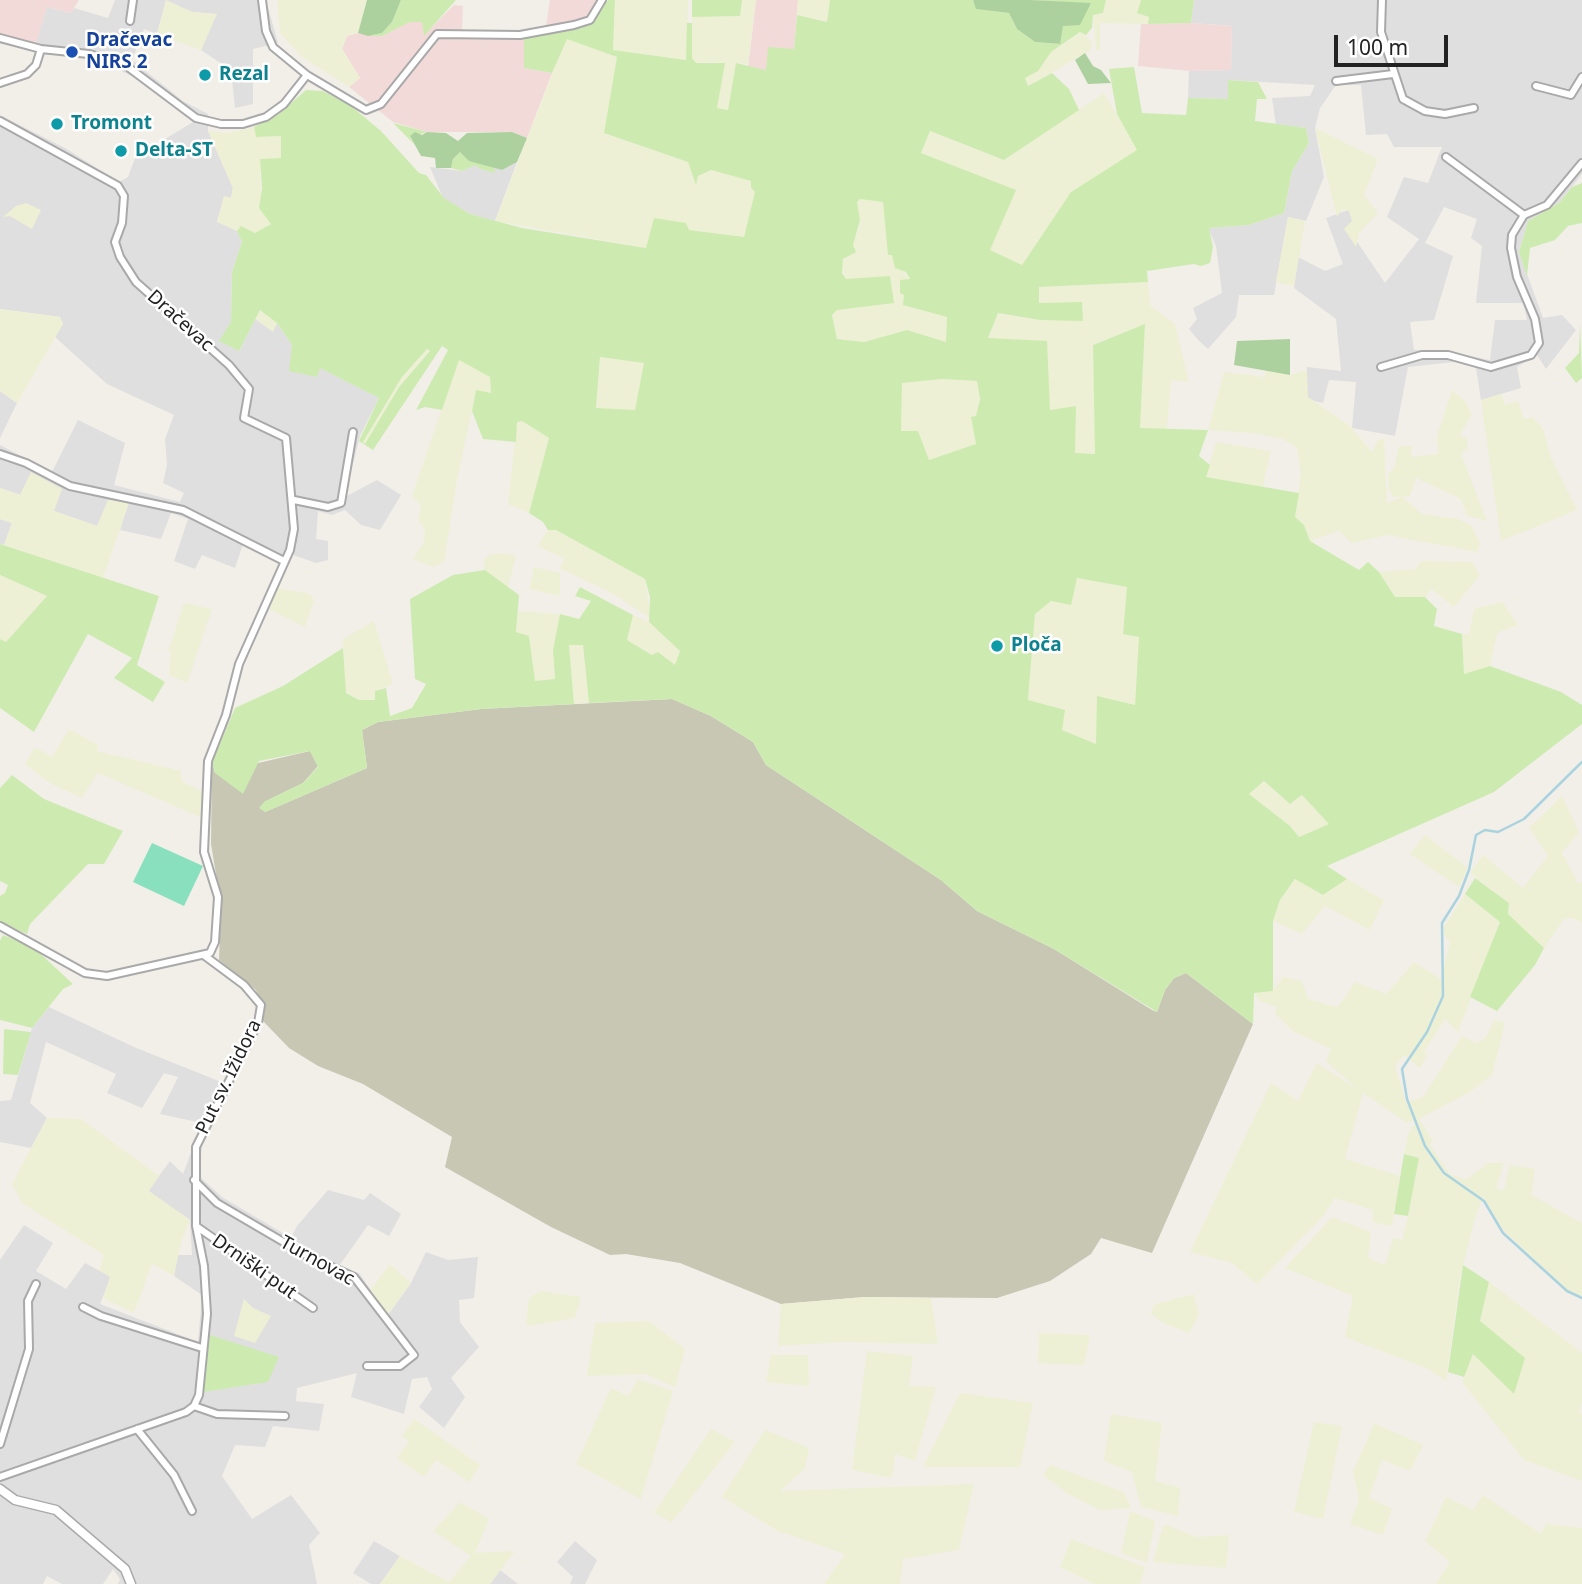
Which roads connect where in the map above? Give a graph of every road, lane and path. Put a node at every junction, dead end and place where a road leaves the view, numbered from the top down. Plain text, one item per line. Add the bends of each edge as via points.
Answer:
1 (133, 0) edge
2 (260, 0) edge
3 (602, 0) edge
4 (1382, 0) edge
5 (130, 21) dead end
6 (0, 38) edge
7 (41, 49) junction
8 (1393, 74) junction
9 (307, 75) junction
10 (1582, 77) edge
11 (1335, 81) dead end
12 (0, 83) edge
13 (1536, 86) dead end
14 (1474, 108) dead end
15 (0, 121) edge
16 (1446, 157) dead end
17 (1582, 163) edge
18 (1524, 215) junction
19 (1381, 367) dead end
20 (353, 432) dead end
21 (0, 454) edge
22 (293, 500) junction
23 (284, 561) junction
24 (0, 926) edge
25 (207, 955) junction
26 (194, 1180) junction
27 (196, 1226) junction
28 (36, 1284) dead end
29 (83, 1307) dead end
30 (313, 1308) dead end
31 (202, 1348) junction
32 (367, 1366) dead end
33 (194, 1406) junction
34 (285, 1416) dead end
35 (137, 1429) junction
36 (0, 1444) edge
37 (0, 1476) edge
38 (0, 1489) edge
39 (192, 1511) dead end
40 (131, 1584) edge

1 - 5 street
2 - 9 street via 274,47
3 - 9 street via 590,20 574,25 520,34 437,34 381,104 366,110
4 - 8 street via 1381,32
6 - 7 street
7 - 9 street via 89,54 124,64 196,118 221,124 265,117 285,104
7 - 12 street via 27,74
8 - 11 street
8 - 14 street via 1403,99 1425,111 1445,114
10 - 13 street via 1571,95
15 - 22 street, Dračevac via 118,186 124,196 115,242 120,257 136,282 249,388 244,418 286,438
16 - 18 street
17 - 18 street via 1547,205
18 - 19 street via 1512,234 1511,248 1517,277 1535,318 1539,343 1531,355 1492,367 1448,355 1422,355
20 - 22 street via 341,503 328,508
21 - 23 street via 70,486 183,510
22 - 23 street, Dračevac via 294,529
23 - 25 street, Dračevac via 239,664 208,761 204,852 218,897 215,942
24 - 25 street via 85,973 107,976
25 - 26 street, Put sv. Ižidora via 261,1004 258,1023 196,1147
26 - 27 street, Put sv. Ižidora
26 - 32 street, Turnovac via 217,1203 304,1254 354,1277 414,1355 400,1366
27 - 30 street, Drniški put
27 - 31 street, Put sv. Ižidora via 207,1314
28 - 36 street via 28,1301 29,1349 23,1378
29 - 31 street
31 - 33 street, Put sv. Ižidora
33 - 34 street via 217,1414
33 - 35 street
35 - 37 street
35 - 39 street via 174,1475
38 - 40 street via 15,1500 56,1510 125,1569

